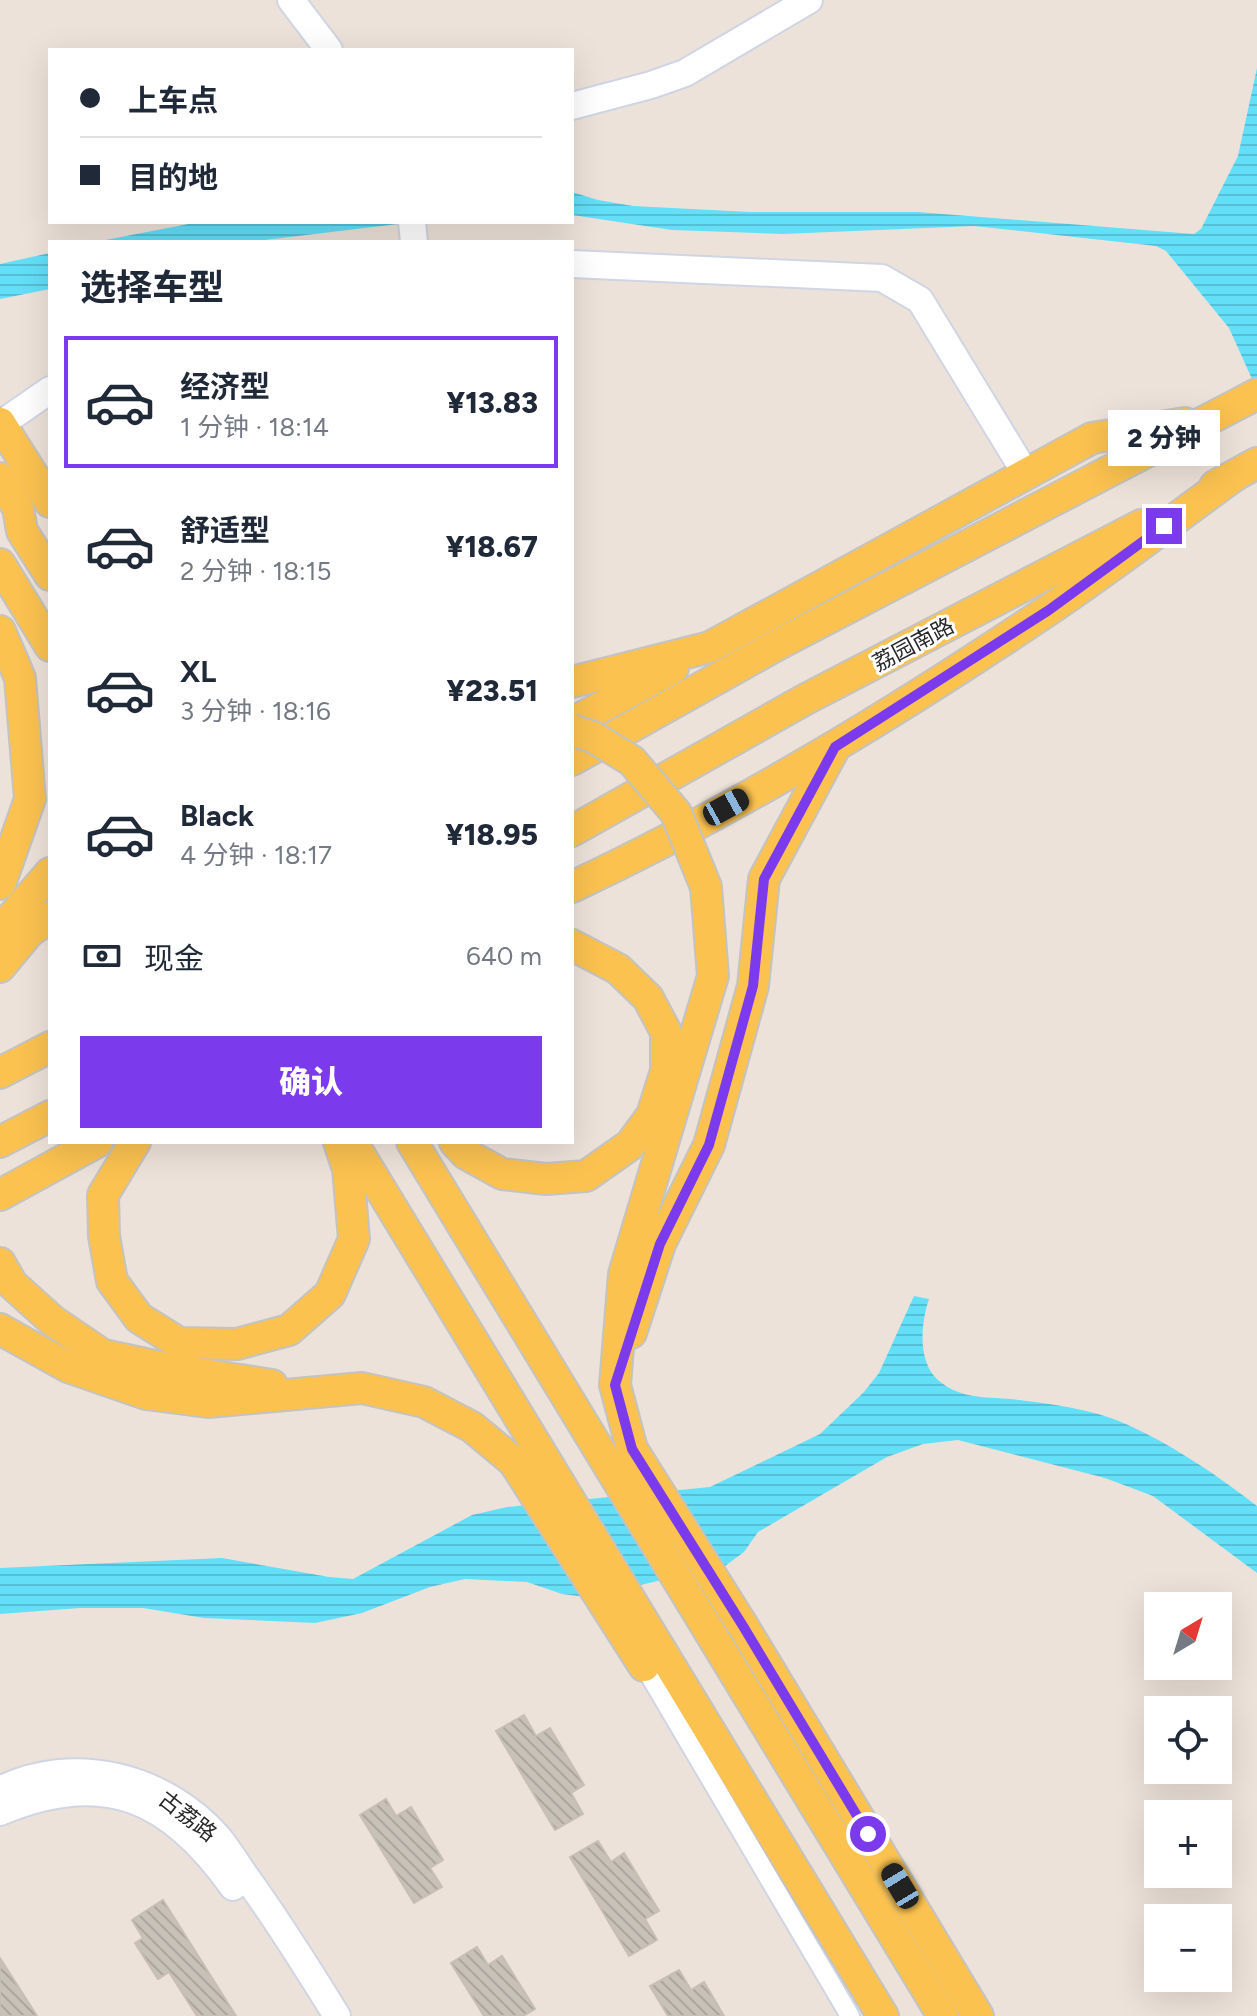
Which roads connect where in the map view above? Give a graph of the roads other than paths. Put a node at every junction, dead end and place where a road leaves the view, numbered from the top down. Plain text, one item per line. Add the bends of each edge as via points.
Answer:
1 (291, 0) edge
2 (809, 0) edge
3 (327, 48) edge
4 (574, 105) edge
5 (574, 264) edge
6 (48, 391) edge
7 (1254, 396) edge
8 (1211, 419) junction
9 (0, 423) edge
10 (1245, 470) edge
11 (1026, 474) junction
12 (0, 478) edge
13 (48, 499) edge
14 (0, 564) edge
15 (48, 572) edge
16 (0, 631) edge
17 (48, 643) edge
18 (710, 647) junction
19 (48, 660) edge
20 (20, 678) junction
21 (574, 681) edge
22 (574, 722) edge
23 (574, 731) edge
24 (835, 747) junction
25 (574, 759) edge
26 (574, 830) edge
27 (48, 875) edge
28 (0, 884) edge
29 (574, 886) edge
30 (48, 918) edge
31 (0, 931) edge
32 (574, 946) edge
33 (0, 967) edge
34 (48, 1048) edge
35 (0, 1073) edge
36 (48, 1117) edge
37 (0, 1142) edge
38 (93, 1144) edge
39 (134, 1144) edge
40 (413, 1144) edge
41 (457, 1144) edge
42 (346, 1151) edge
43 (0, 1195) edge
44 (0, 1263) edge
45 (0, 1329) edge
46 (615, 1385) junction
47 (318, 1391) junction
48 (652, 1659) junction
49 (0, 1790) edge
50 (0, 1812) edge
51 (825, 1920) junction
52 (318, 2016) edge
53 (337, 2016) edge
54 (850, 2016) edge
55 (858, 2016) edge
56 (883, 2016) edge
57 (943, 2016) edge
58 (978, 2016) edge

1 - 3 street
2 - 4 street via 685,73
5 - 11 street via 882,278 920,300
6 - 9 street
7 - 8 main road
8 - 11 main road via 1092,438
8 - 25 main road via 777,645
9 - 13 main road
10 - 24 main road via 1049,610
10 - 26 main road, 荔园南路 via 806,699
11 - 18 main road
12 - 15 main road via 18,508 22,531
14 - 17 main road
16 - 20 main road
18 - 21 main road
18 - 22 main road
19 - 20 main road
20 - 28 main road via 30,799
23 - 46 main road, bridge via 632,761 676,813 706,887 713,976 624,1274
24 - 29 main road
24 - 46 main road via 764,879 753,986 709,1145 660,1244
27 - 31 main road
30 - 33 main road
32 - 41 main road via 618,969 648,998 666,1032 666,1071 652,1115 630,1145 586,1176 502,1174
34 - 35 main road
36 - 37 main road
38 - 43 main road
39 - 42 main road via 103,1195 112,1281 139,1318 179,1343 237,1344 289,1330 330,1294 354,1239
40 - 57 main road
42 - 48 main road
44 - 47 main road via 12,1284 53,1321 103,1355
45 - 47 main road via 68,1367 146,1394 208,1402
46 - 58 main road via 632,1449
47 - 48 main road via 362,1388 424,1402 472,1427 514,1462
48 - 51 main road
48 - 54 street
49 - 53 street, 古荔路 via 21,1779 85,1770 169,1795 217,1836
50 - 52 street, 古荔路 via 43,1796 88,1791 158,1811 213,1861
51 - 55 main road
51 - 56 main road

